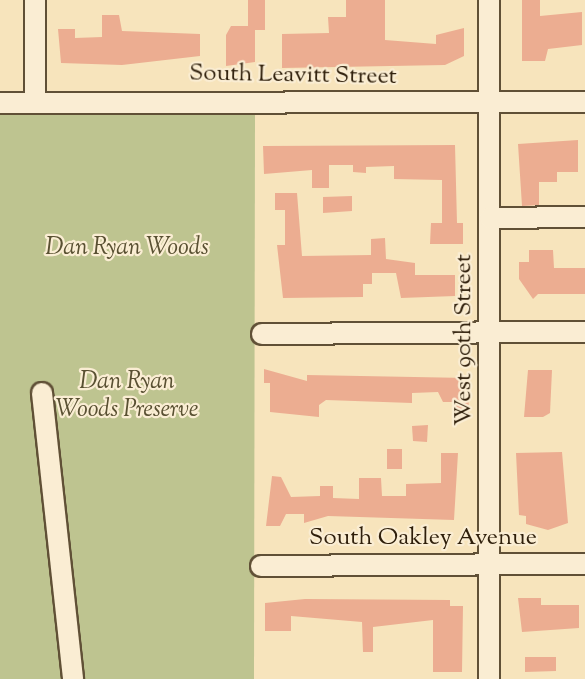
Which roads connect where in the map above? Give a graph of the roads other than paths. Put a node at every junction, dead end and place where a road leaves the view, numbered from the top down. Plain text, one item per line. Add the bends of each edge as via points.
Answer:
1 (34, 0) edge
2 (489, 0) edge
3 (585, 102) edge
4 (0, 103) edge
5 (35, 103) junction
6 (490, 103) junction
7 (585, 217) edge
8 (490, 218) junction
9 (585, 332) edge
10 (491, 333) junction
11 (262, 334) dead end
12 (42, 393) dead end
13 (490, 564) junction
14 (585, 564) edge
15 (261, 566) dead end
16 (73, 679) edge
17 (489, 679) edge

1 - 5 street
2 - 6 street, West 90th Street
3 - 6 street, South Leavitt Street
4 - 5 street, South Leavitt Street
5 - 6 street, South Leavitt Street
6 - 8 street, West 90th Street
7 - 8 street
8 - 10 street, West 90th Street
9 - 10 street
10 - 11 street
10 - 13 street, West 90th Street
12 - 16 street
13 - 14 street, South Oakley Avenue
13 - 15 street, South Oakley Avenue
13 - 17 street, West 90th Street

